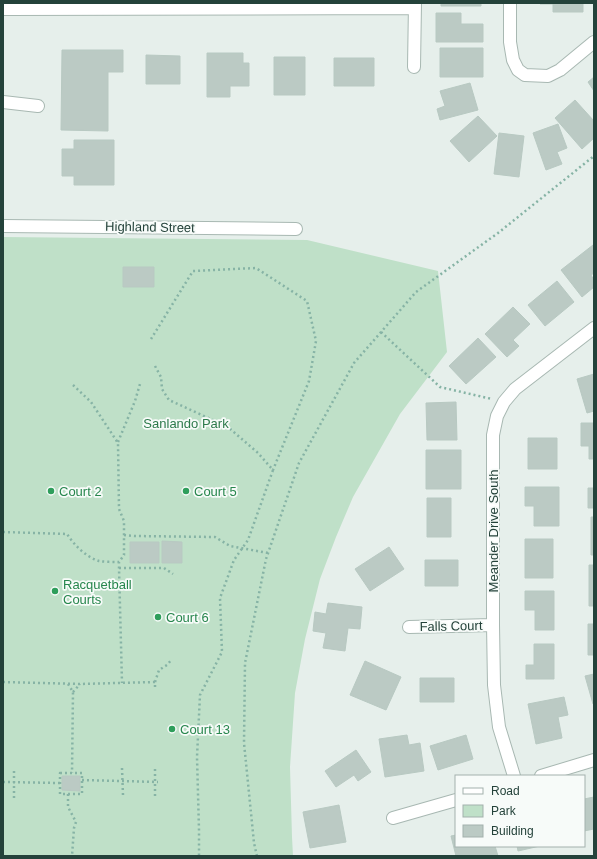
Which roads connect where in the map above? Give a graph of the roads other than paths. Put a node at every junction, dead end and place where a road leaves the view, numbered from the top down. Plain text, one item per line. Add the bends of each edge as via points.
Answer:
1 (510, 3) edge
2 (415, 6) edge
3 (3, 9) edge
4 (594, 42) edge
5 (414, 67) dead end
6 (3, 102) edge
7 (38, 106) dead end
8 (3, 226) edge
9 (296, 229) dead end
10 (594, 328) edge
11 (493, 625) junction
12 (409, 627) dead end
13 (594, 760) edge
14 (514, 775) edge
15 (544, 775) edge
16 (455, 800) edge
17 (392, 818) dead end

1 - 4 street via 510,42 513,60 518,70 525,75 548,76 560,70
2 - 3 street
2 - 5 street
6 - 7 street
8 - 9 street, Highland Street
10 - 11 street, Meander Drive South via 515,389 497,416 493,435
11 - 12 street, Falls Court
11 - 14 street, Meander Drive South via 494,685 499,727
13 - 15 street
16 - 17 street

